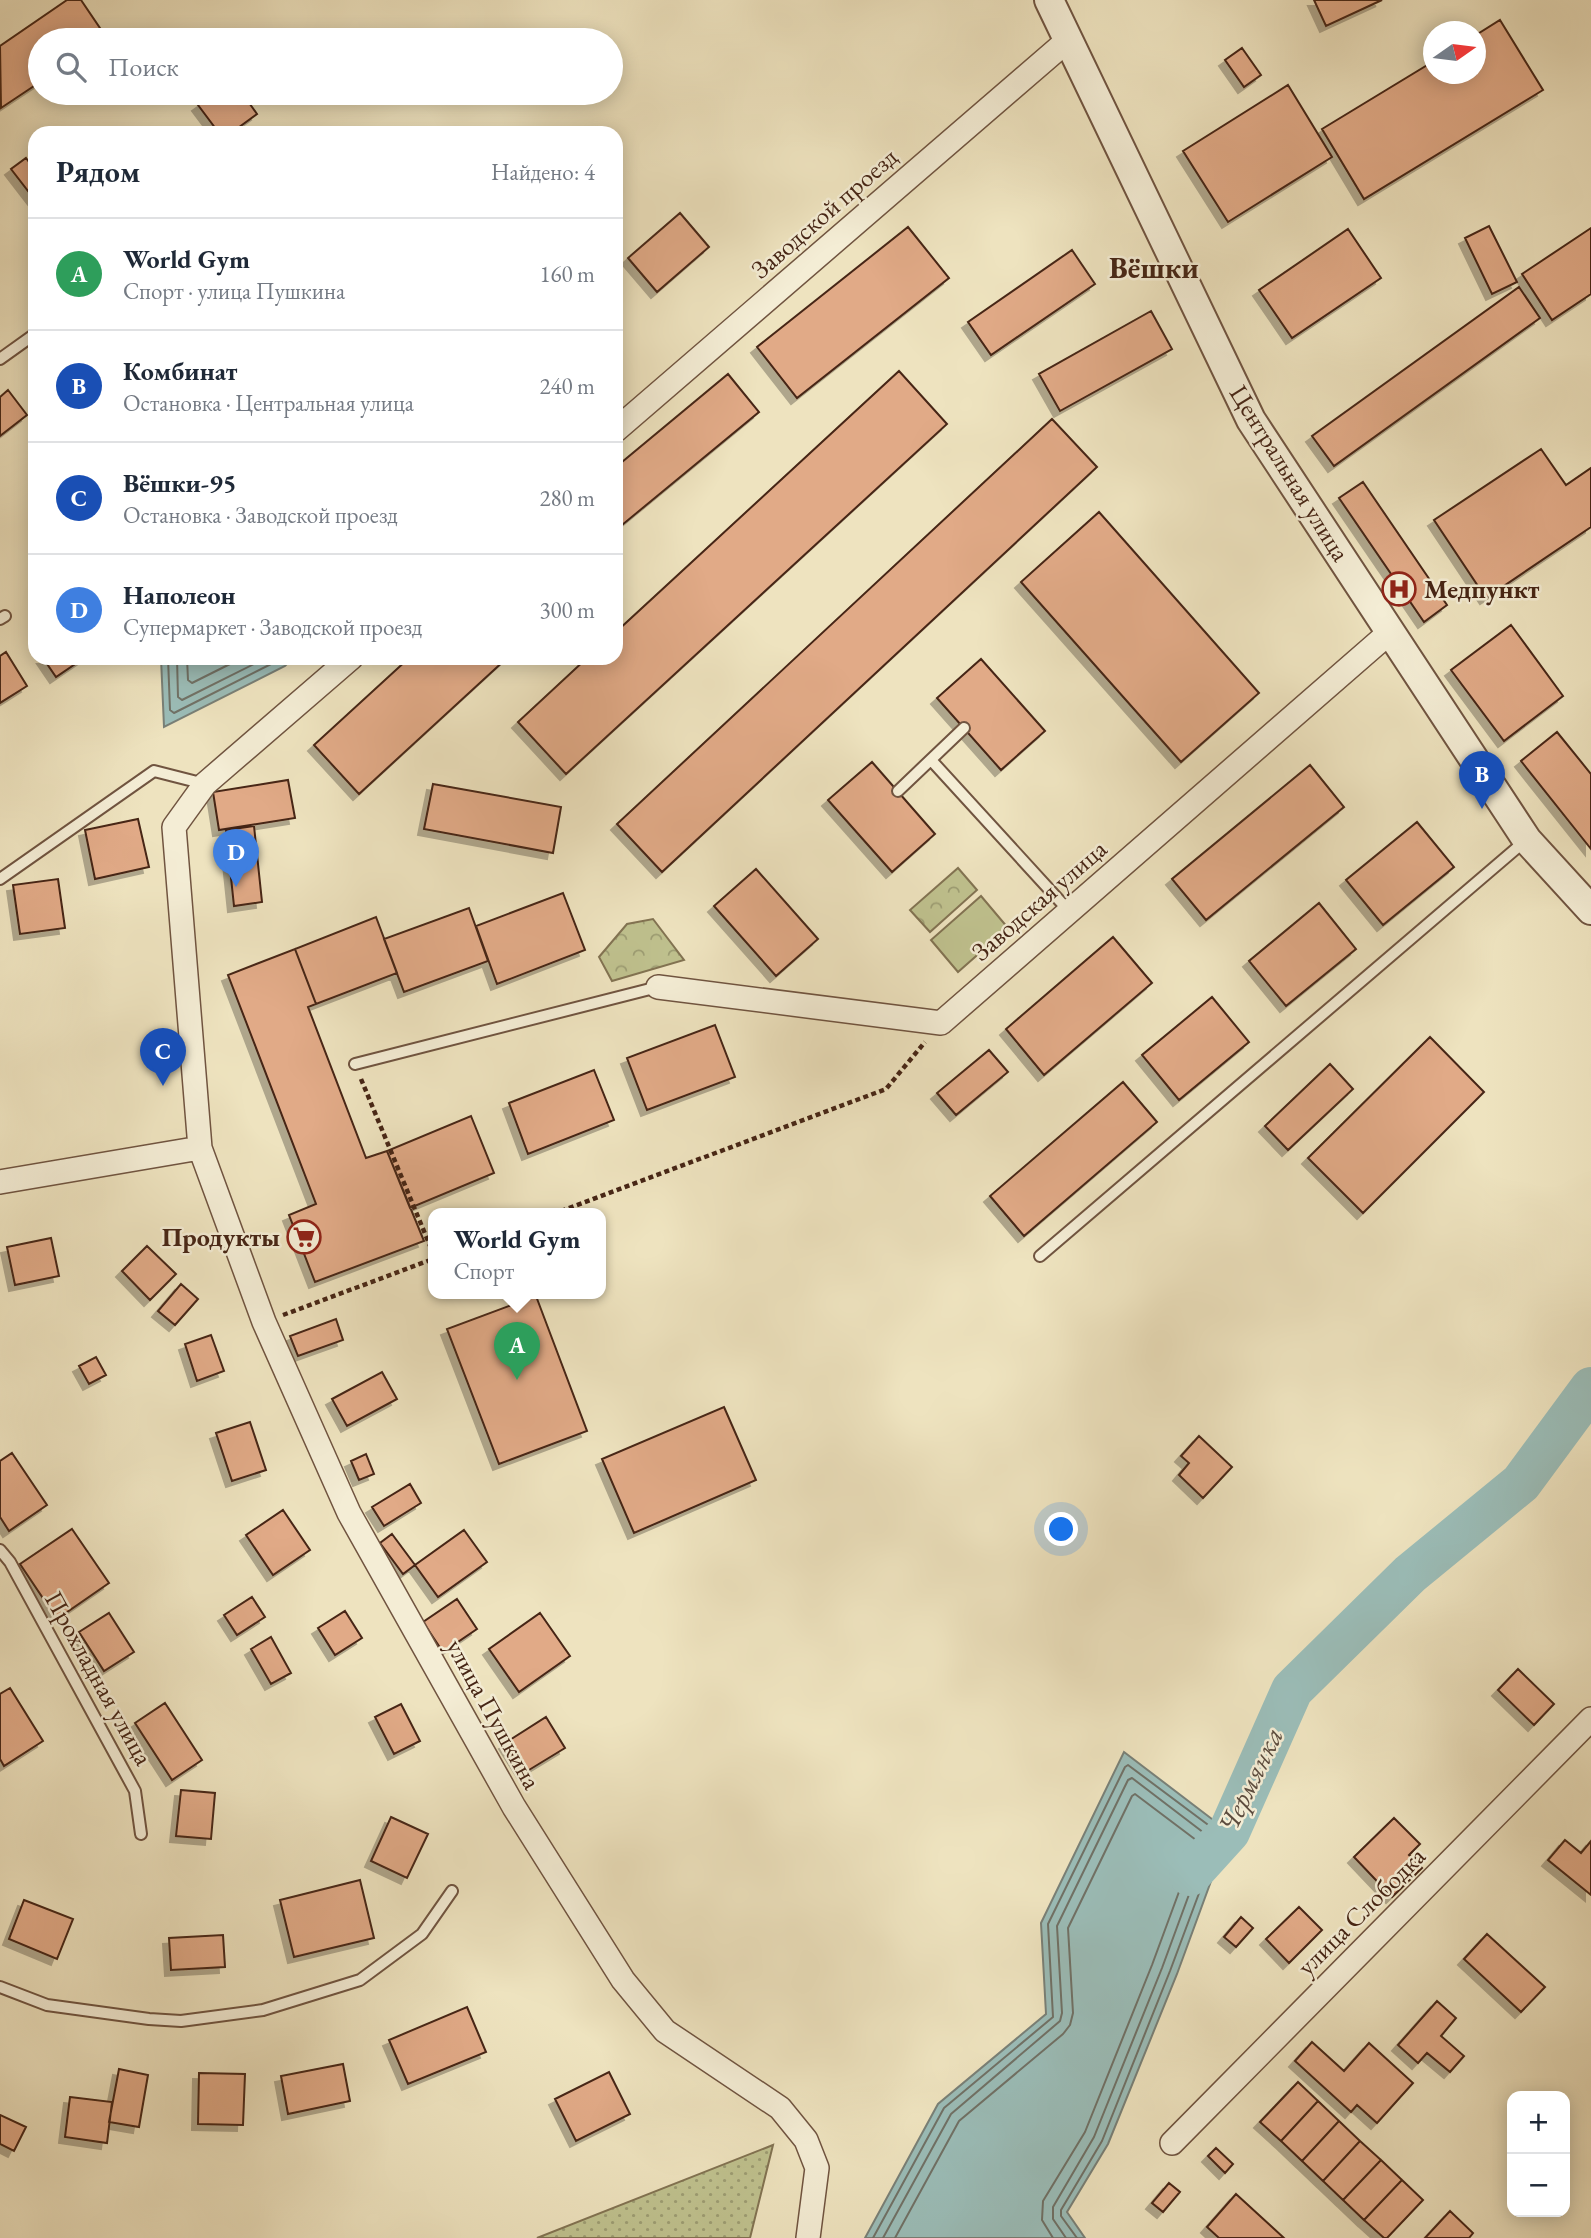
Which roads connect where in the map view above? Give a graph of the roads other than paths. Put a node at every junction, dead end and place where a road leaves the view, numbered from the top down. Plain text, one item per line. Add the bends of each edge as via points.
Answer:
1 (1049, 0) edge
2 (1068, 40) junction
3 (28, 339) edge
4 (0, 359) edge
5 (623, 423) edge
6 (1390, 632) junction
7 (343, 665) edge
8 (964, 728) dead end
9 (931, 760) junction
10 (205, 784) junction
11 (898, 791) dead end
12 (1527, 840) junction
13 (0, 879) edge
14 (1591, 910) edge
15 (1069, 911) junction
16 (658, 987) joint
17 (355, 1064) road end
18 (200, 1148) junction
19 (0, 1182) edge
20 (1040, 1256) dead end
21 (0, 1550) edge
22 (1591, 1719) edge
23 (141, 1834) dead end
24 (452, 1891) dead end
25 (0, 1987) edge
26 (1172, 2143) dead end
27 (808, 2238) edge

1 - 2 street, Центральная улица
2 - 5 street, Заводской проезд
2 - 6 street, Центральная улица via 1251,420
3 - 4 lane
6 - 12 street, Центральная улица
6 - 15 street, Заводская улица
7 - 10 street
8 - 9 lane
9 - 11 lane
9 - 15 lane
10 - 13 lane via 154,771
10 - 18 street via 174,827
12 - 14 street, Центральная улица
12 - 20 lane
15 - 16 street, Заводская улица via 941,1023
16 - 17 lane
18 - 19 street
18 - 27 street, улица Пушкина via 264,1322 349,1513 514,1807 623,1980 665,2031 780,2108 806,2140 817,2168
21 - 23 lane, Прохладная улица via 135,1791
22 - 26 street, улица Слободка
24 - 25 lane via 422,1934 360,1980 263,2010 181,2021 149,2019 47,2005

